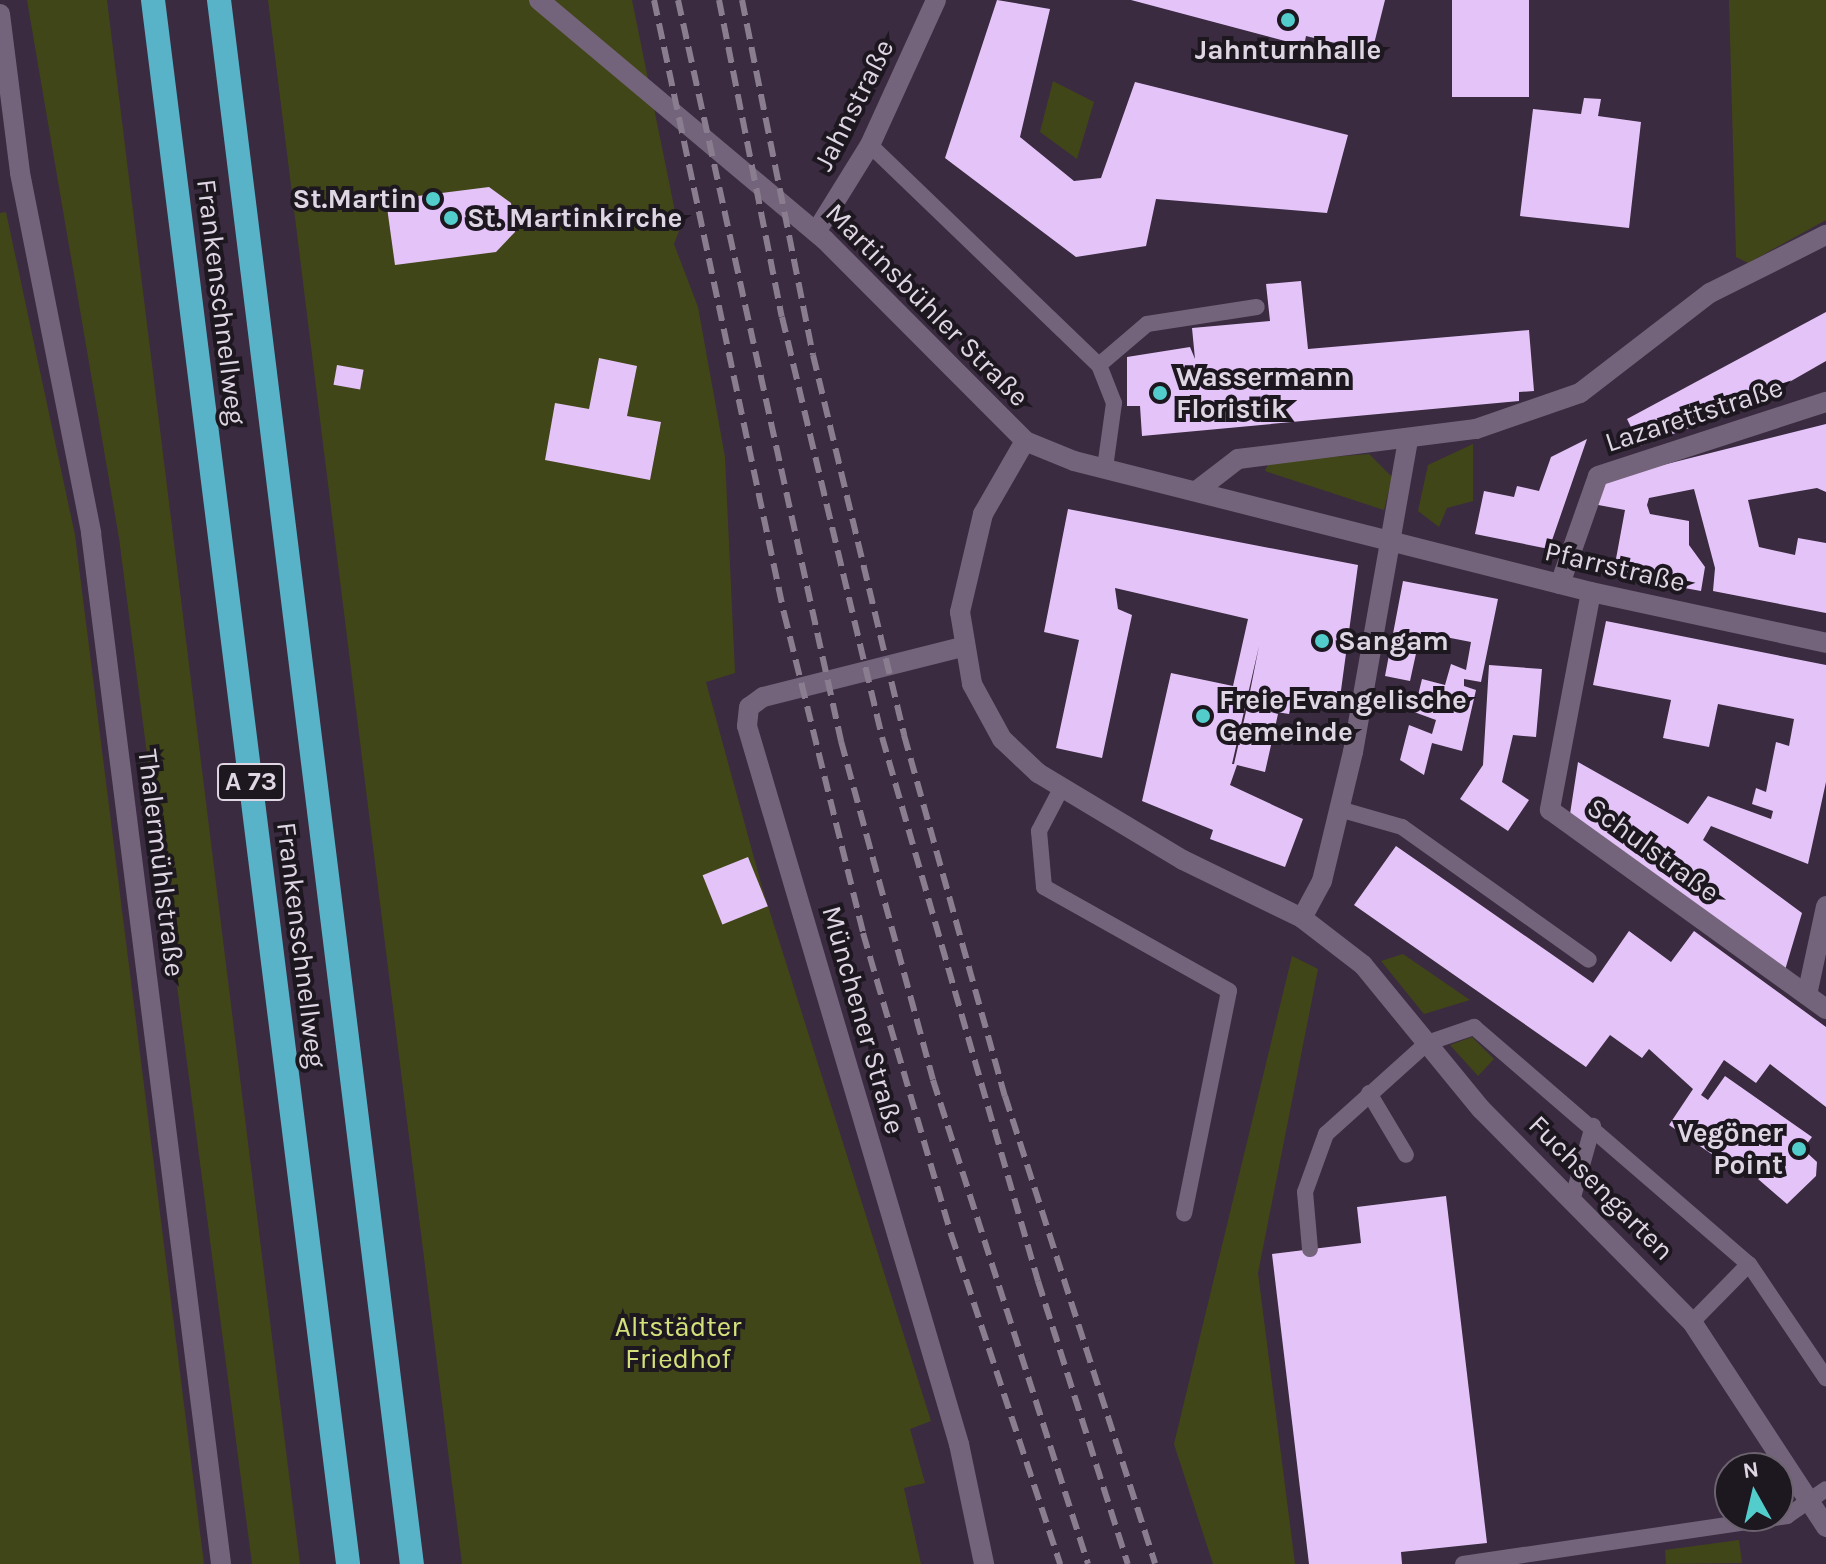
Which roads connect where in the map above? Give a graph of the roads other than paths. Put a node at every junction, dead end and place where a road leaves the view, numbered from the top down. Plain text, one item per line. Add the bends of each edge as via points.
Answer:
1 (153, 0) edge
2 (219, 0) edge
3 (539, 0) edge
4 (932, 2) edge
5 (0, 14) edge
6 (0, 120) edge
7 (870, 145) junction
8 (20, 173) junction
9 (816, 232) junction
10 (1826, 235) edge
11 (1257, 307) dead end
12 (1099, 365) junction
13 (1826, 402) edge
14 (1408, 440) junction
15 (1025, 441) junction
16 (1105, 468) junction
17 (1199, 489) junction
18 (1394, 537) junction
19 (1560, 584) junction
20 (1591, 592) junction
21 (1826, 643) edge
22 (962, 647) junction
23 (1062, 787) junction
24 (1339, 809) junction
25 (1826, 906) edge
26 (1302, 918) junction
27 (1589, 960) dead end
28 (1807, 995) junction
29 (1826, 1009) edge
30 (1427, 1043) junction
31 (1369, 1093) junction
32 (1593, 1126) junction
33 (1406, 1155) dead end
34 (1573, 1197) junction
35 (1184, 1214) dead end
36 (1310, 1249) dead end
37 (1749, 1264) junction
38 (1692, 1322) junction
39 (1826, 1378) edge
40 (1819, 1496) edge
41 (1826, 1527) edge
42 (221, 1564) edge
43 (348, 1564) edge
44 (412, 1564) edge
45 (984, 1564) edge
46 (1463, 1564) edge

1 - 43 highway, Frankenschnellweg / A 73
2 - 44 highway, Frankenschnellweg / A 73
3 - 9 street, Martinsbühler Straße
4 - 7 street, Jahnstraße
5 - 8 street, Thalermühlstraße
6 - 8 street, Thalermühlstraße
7 - 9 street, Jahnstraße
7 - 12 lane
8 - 42 street, Thalermühlstraße via 91,533
9 - 15 street, Martinsbühler Straße
10 - 14 street via 1710,293 1580,393 1476,429
11 - 12 lane via 1147,324
12 - 16 lane via 1114,403
13 - 19 street, Lazarettstraße via 1598,476
14 - 17 street via 1238,459
14 - 18 street
15 - 16 street, Martinsbühler Straße
15 - 22 street, Fuchsengarten via 972,547 960,612
16 - 17 street, Martinsbühler Straße
17 - 18 street, Martinsbühler Straße
18 - 19 street, Pfarrstraße
18 - 24 street
19 - 20 street, Pfarrstraße
20 - 21 street, Pfarrstraße
20 - 28 street, Schulstraße via 1550,810
22 - 23 street, Fuchsengarten via 989,720 1017,756
22 - 45 street, Münchener Straße via 763,697 749,707 747,726 959,1444
23 - 26 street, Fuchsengarten via 1183,860
23 - 35 lane via 1039,831 1044,887 1229,991
24 - 26 street via 1322,881
24 - 27 lane via 1402,827
25 - 28 street
26 - 30 street, Fuchsengarten via 1363,965
28 - 29 street, Schulstraße
30 - 31 lane
30 - 32 lane via 1474,1027
30 - 34 street, Fuchsengarten via 1481,1109
31 - 33 lane
31 - 36 lane via 1326,1134 1313,1166 1305,1192
32 - 34 lane
32 - 37 lane
34 - 38 street, Fuchsengarten
37 - 38 lane
37 - 39 lane
38 - 40 street, Fuchsengarten
40 - 41 street, Fuchsengarten
40 - 46 lane via 1787,1516

